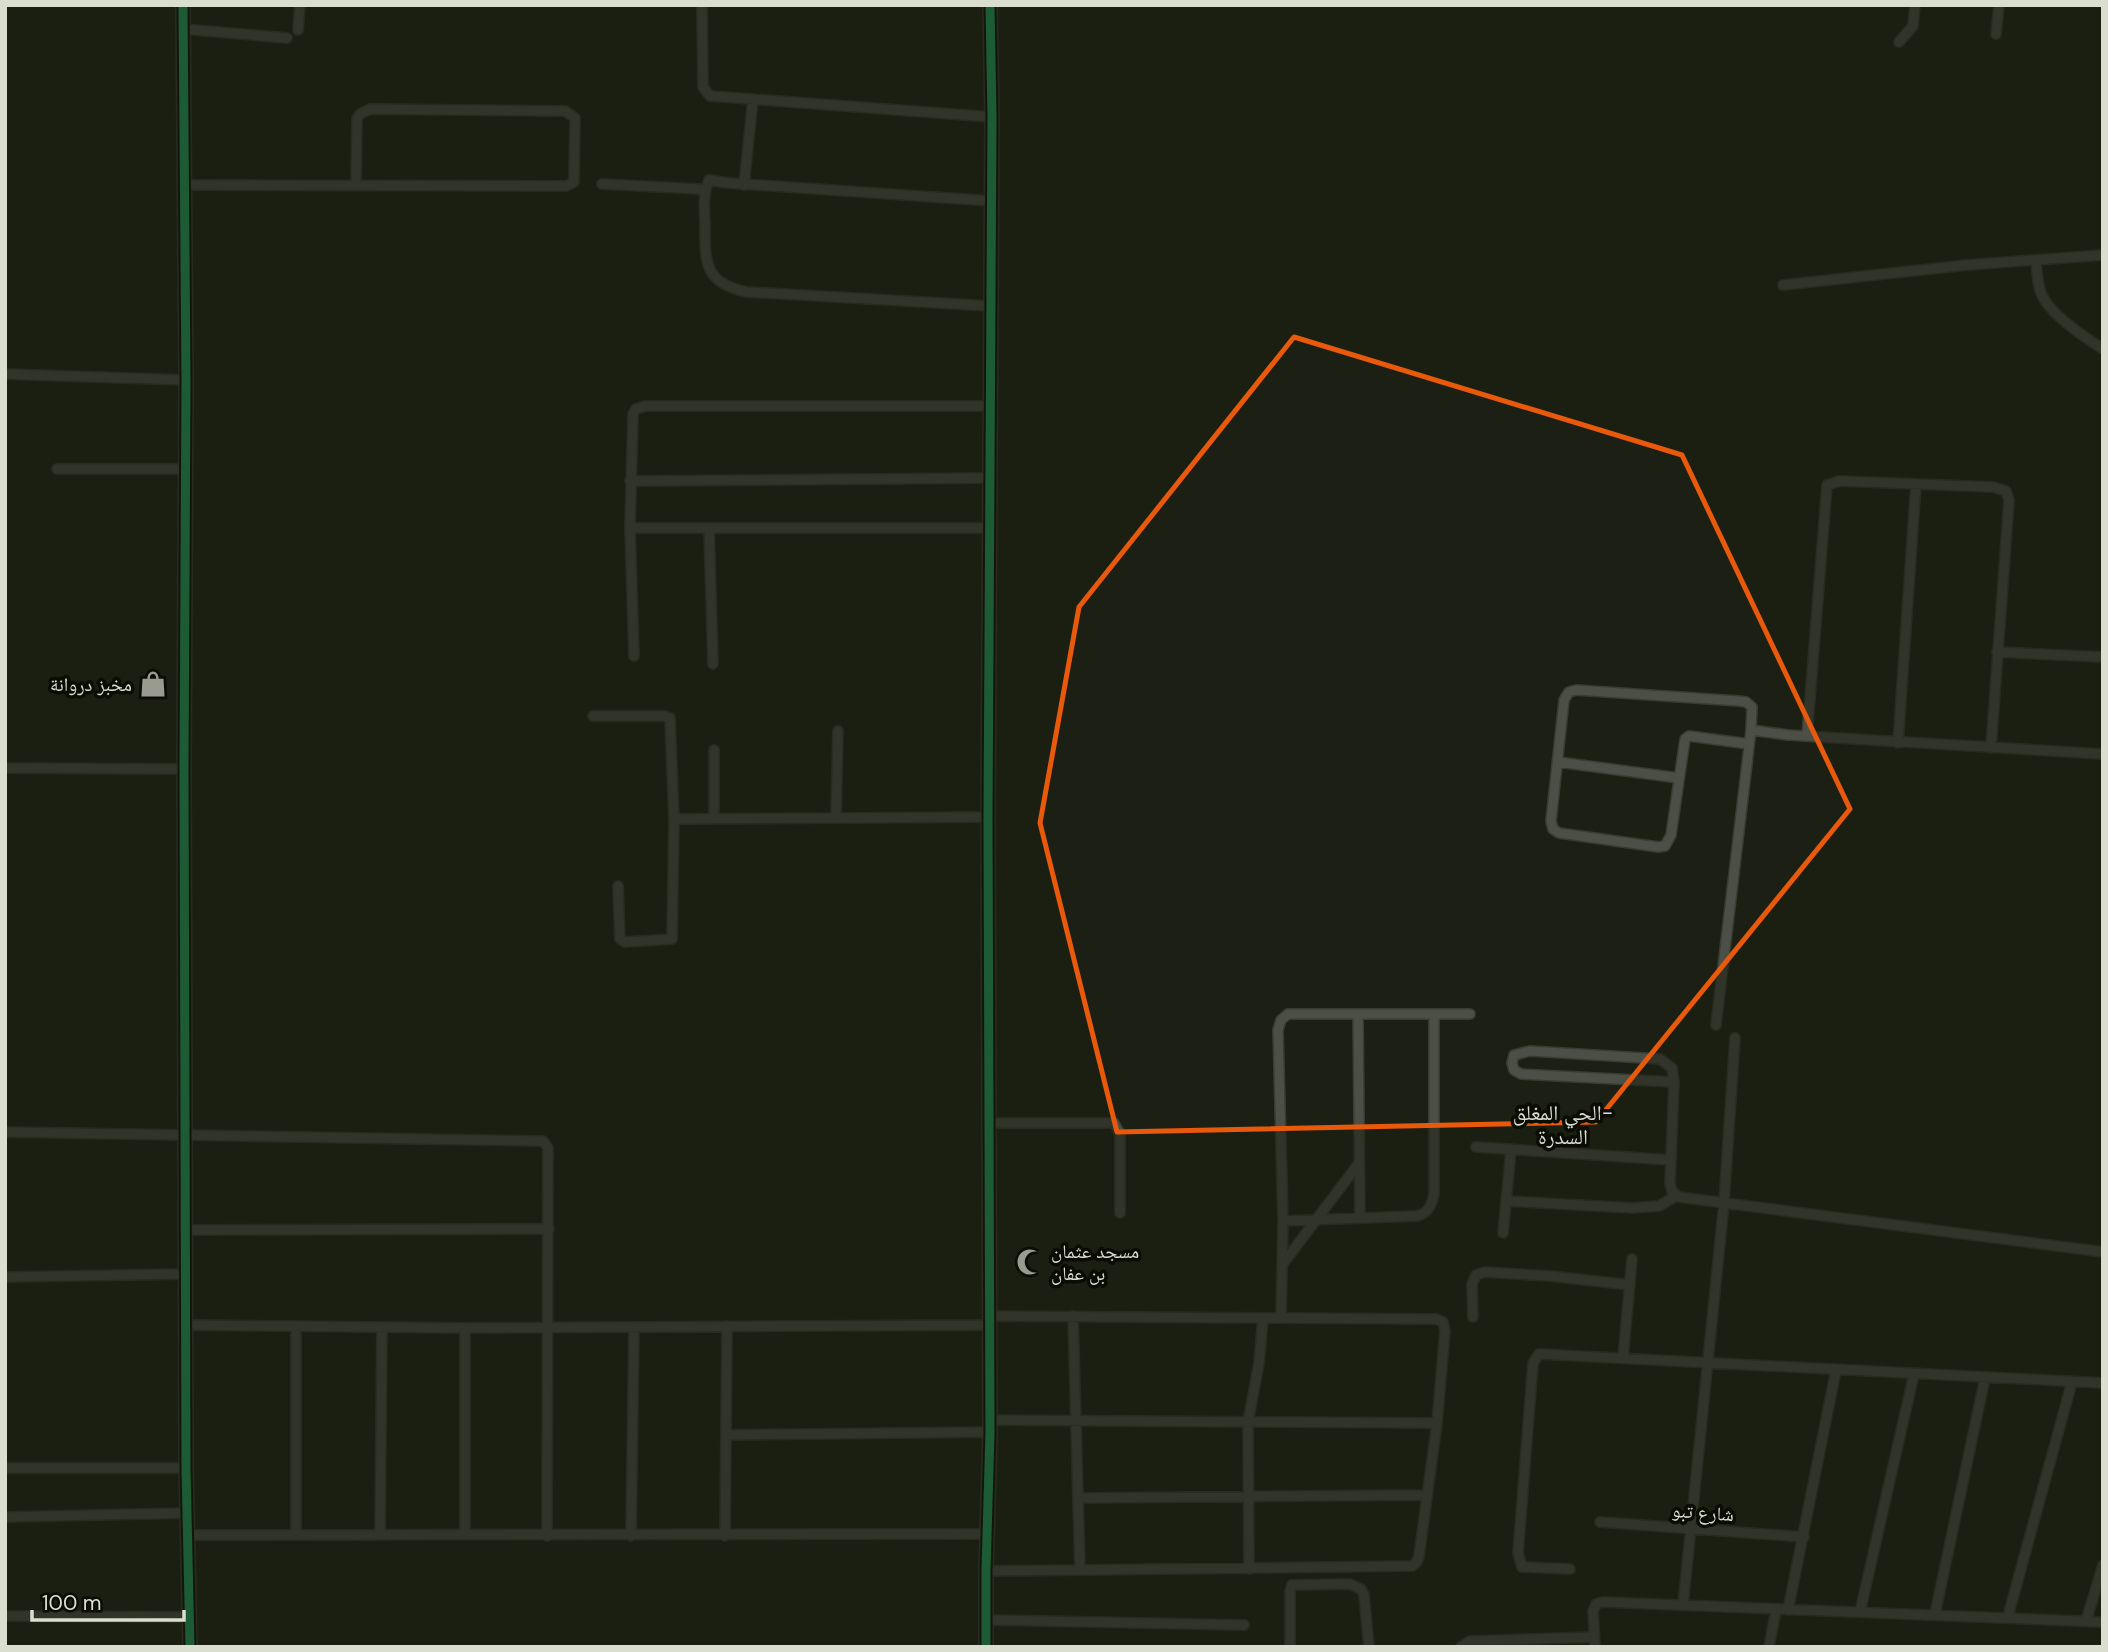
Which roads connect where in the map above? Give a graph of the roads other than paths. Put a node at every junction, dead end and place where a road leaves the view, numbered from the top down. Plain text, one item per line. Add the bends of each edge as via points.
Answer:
1 (183, 5) edge
2 (300, 5) edge
3 (702, 5) edge
4 (990, 5) edge
5 (1916, 5) edge
6 (1999, 5) edge
7 (183, 29) junction
8 (298, 30) dead end
9 (1996, 34) dead end
10 (287, 38) dead end
11 (1899, 42) dead end
12 (753, 99) junction
13 (992, 117) junction
14 (356, 184) junction
15 (602, 184) dead end
16 (744, 184) junction
17 (184, 185) junction
18 (704, 192) junction
19 (992, 201) junction
20 (2103, 255) edge
21 (2036, 260) junction
22 (1783, 285) dead end
23 (991, 306) junction
24 (2103, 349) edge
25 (5, 374) edge
26 (186, 380) junction
27 (991, 406) junction
28 (57, 469) dead end
29 (186, 469) junction
30 (990, 478) junction
31 (630, 481) junction
32 (1916, 484) junction
33 (630, 528) junction
34 (709, 528) junction
35 (990, 528) junction
36 (1997, 652) junction
37 (2103, 655) edge
38 (634, 656) dead end
39 (713, 664) dead end
40 (593, 716) dead end
41 (1751, 730) junction
42 (838, 732) dead end
43 (1807, 736) junction
44 (1898, 743) junction
45 (1749, 744) junction
46 (1992, 748) junction
47 (713, 750) dead end
48 (2103, 754) edge
49 (1558, 762) junction
50 (5, 768) edge
51 (184, 769) junction
52 (1679, 778) junction
53 (836, 817) junction
54 (988, 817) junction
55 (714, 818) junction
56 (674, 819) junction
57 (618, 886) dead end
58 (1358, 1014) junction
59 (1434, 1014) junction
60 (1471, 1014) dead end
61 (1716, 1025) dead end
62 (1735, 1038) dead end
63 (1674, 1082) junction
64 (989, 1123) junction
65 (5, 1132) edge
66 (186, 1136) junction
67 (1476, 1147) dead end
68 (1511, 1150) junction
69 (1671, 1160) junction
70 (1359, 1163) junction
71 (1676, 1196) junction
72 (1506, 1202) junction
73 (1724, 1203) junction
74 (1120, 1213) dead end
75 (1360, 1217) junction
76 (1317, 1219) junction
77 (1283, 1221) junction
78 (548, 1229) junction
79 (186, 1230) junction
80 (1503, 1233) dead end
81 (2103, 1252) edge
82 (1632, 1259) dead end
83 (1282, 1266) junction
84 (186, 1274) junction
85 (5, 1278) edge
86 (1629, 1285) junction
87 (1073, 1317) junction
88 (1473, 1317) dead end
89 (1263, 1318) junction
90 (1281, 1318) junction
91 (989, 1320) junction
92 (185, 1325) junction
93 (296, 1326) junction
94 (382, 1326) junction
95 (727, 1326) junction
96 (634, 1327) junction
97 (466, 1328) junction
98 (547, 1328) junction
99 (1623, 1358) junction
100 (1708, 1364) junction
101 (1836, 1370) junction
102 (1914, 1374) junction
103 (1985, 1378) junction
104 (2072, 1382) junction
105 (2103, 1382) edge
106 (1077, 1421) junction
107 (1248, 1422) junction
108 (1437, 1423) junction
109 (989, 1426) junction
110 (726, 1434) junction
111 (5, 1468) edge
112 (186, 1468) junction
113 (1427, 1494) junction
114 (1079, 1497) junction
115 (1248, 1497) junction
116 (187, 1513) junction
117 (5, 1517) edge
118 (1600, 1522) dead end
119 (1692, 1529) junction
120 (987, 1534) junction
121 (187, 1535) junction
122 (296, 1535) junction
123 (380, 1535) junction
124 (465, 1535) junction
125 (547, 1536) junction
126 (631, 1536) junction
127 (725, 1536) junction
128 (1804, 1537) junction
129 (2103, 1564) edge
130 (1249, 1569) junction
131 (1570, 1569) dead end
132 (1080, 1570) junction
133 (986, 1571) junction
134 (1683, 1605) junction
135 (1776, 1610) junction
136 (1788, 1610) junction
137 (1860, 1612) junction
138 (1935, 1614) junction
139 (5, 1616) edge
140 (2008, 1616) junction
141 (189, 1617) junction
142 (986, 1620) junction
143 (2086, 1621) junction
144 (2103, 1622) edge
145 (1244, 1625) dead end
146 (1595, 1642) edge
147 (190, 1647) edge
148 (986, 1647) edge
149 (1290, 1647) edge
150 (1368, 1647) edge
151 (1461, 1647) edge
152 (1769, 1647) edge

1 - 7 street
2 - 8 street
3 - 12 street via 705,92
4 - 13 street
5 - 11 street via 1913,26
6 - 9 street
7 - 10 street
7 - 17 street
12 - 13 street
12 - 16 street
13 - 19 street
14 - 14 street via 571,185 575,118 565,111 370,109 357,119
14 - 17 street
15 - 18 street
16 - 18 street via 709,180
16 - 19 street
17 - 26 street
18 - 23 street via 705,259 722,285 747,292
19 - 23 street
20 - 21 street
21 - 22 street
21 - 24 street via 2041,292 2050,307
23 - 27 street
25 - 26 street
26 - 29 street
27 - 30 street
27 - 31 street via 645,406 633,414
28 - 29 street
29 - 51 street
30 - 31 street
30 - 35 street
31 - 33 street
32 - 36 street via 1999,488 2007,493
32 - 43 street via 1834,481 1827,485
32 - 44 street
33 - 34 street
33 - 38 street
34 - 35 street
34 - 39 street
35 - 54 street
36 - 37 street
36 - 46 street
40 - 56 street via 670,718
41 - 43 street
41 - 45 street
41 - 49 street via 1753,710 1746,702 1573,690 1564,700
42 - 53 street
43 - 44 street
44 - 46 street
45 - 52 street via 1687,737
45 - 61 street
46 - 48 street
47 - 55 street
49 - 52 street
49 - 52 street via 1553,829 1658,847 1671,839
50 - 51 street
51 - 66 street
53 - 54 street
53 - 55 street
54 - 64 street
55 - 56 street
56 - 57 street via 672,939 622,941
58 - 59 street
58 - 70 street
58 - 77 street via 1288,1014 1281,1020
59 - 60 street
59 - 75 street via 1433,1202 1421,1215
62 - 73 street
63 - 63 street via 1672,1068 1660,1059 1530,1051 1514,1055 1512,1063 1521,1074
63 - 69 street
64 - 74 street via 1114,1123 1120,1134
64 - 91 street
65 - 66 street
66 - 78 street via 543,1141 548,1148
66 - 79 street
67 - 68 street
68 - 69 street
68 - 72 street
69 - 71 street via 1670,1184
70 - 75 street
70 - 76 street
71 - 72 street via 1659,1206 1633,1208
71 - 73 street
72 - 80 street
73 - 81 street
73 - 100 street
75 - 76 street
76 - 77 street
76 - 83 street
77 - 83 street
78 - 79 street
78 - 98 street
79 - 84 street
82 - 86 street
83 - 90 street
84 - 85 street
84 - 92 street
86 - 88 street via 1484,1272 1476,1275 1472,1284
86 - 99 street
87 - 89 street
87 - 91 street
87 - 106 street
89 - 90 street
89 - 107 street
90 - 108 street via 1443,1322
91 - 95 street
91 - 109 street
92 - 93 street
92 - 112 street
93 - 94 street
93 - 122 street
94 - 97 street
94 - 123 street
95 - 96 street
95 - 110 street
96 - 98 street
96 - 126 street
97 - 98 street
97 - 124 street
98 - 125 street
99 - 100 street
99 - 131 street via 1545,1353 1533,1363 1519,1562 1522,1567
100 - 101 street
100 - 119 street
101 - 102 street
101 - 128 street
102 - 103 street
102 - 137 street
103 - 104 street
103 - 138 street
104 - 105 street
104 - 140 street
106 - 107 street
106 - 109 street
106 - 114 street
107 - 108 street
107 - 115 street
108 - 113 street
109 - 110 street
109 - 120 street
110 - 127 street
111 - 112 street
112 - 116 street
113 - 115 street
113 - 130 street via 1419,1556 1412,1566
114 - 115 street
114 - 132 street
115 - 130 street
116 - 117 street
116 - 121 street
118 - 119 street, شارع تبو
119 - 128 street, شارع تبو
119 - 134 street
120 - 127 street
120 - 133 street
121 - 122 street
121 - 141 street
122 - 123 street
123 - 124 street
124 - 125 street
125 - 126 street
126 - 127 street
128 - 136 street
129 - 143 street
130 - 132 street
132 - 133 street
133 - 142 street
134 - 135 street
134 - 146 street via 1596,1604
135 - 136 street
135 - 152 street
136 - 137 street
137 - 138 street
138 - 140 street
139 - 141 street
140 - 143 street
141 - 147 street
142 - 145 street
142 - 148 street
143 - 144 street
146 - 151 street via 1470,1641
149 - 150 street via 1292,1585 1337,1584 1356,1585 1364,1595

